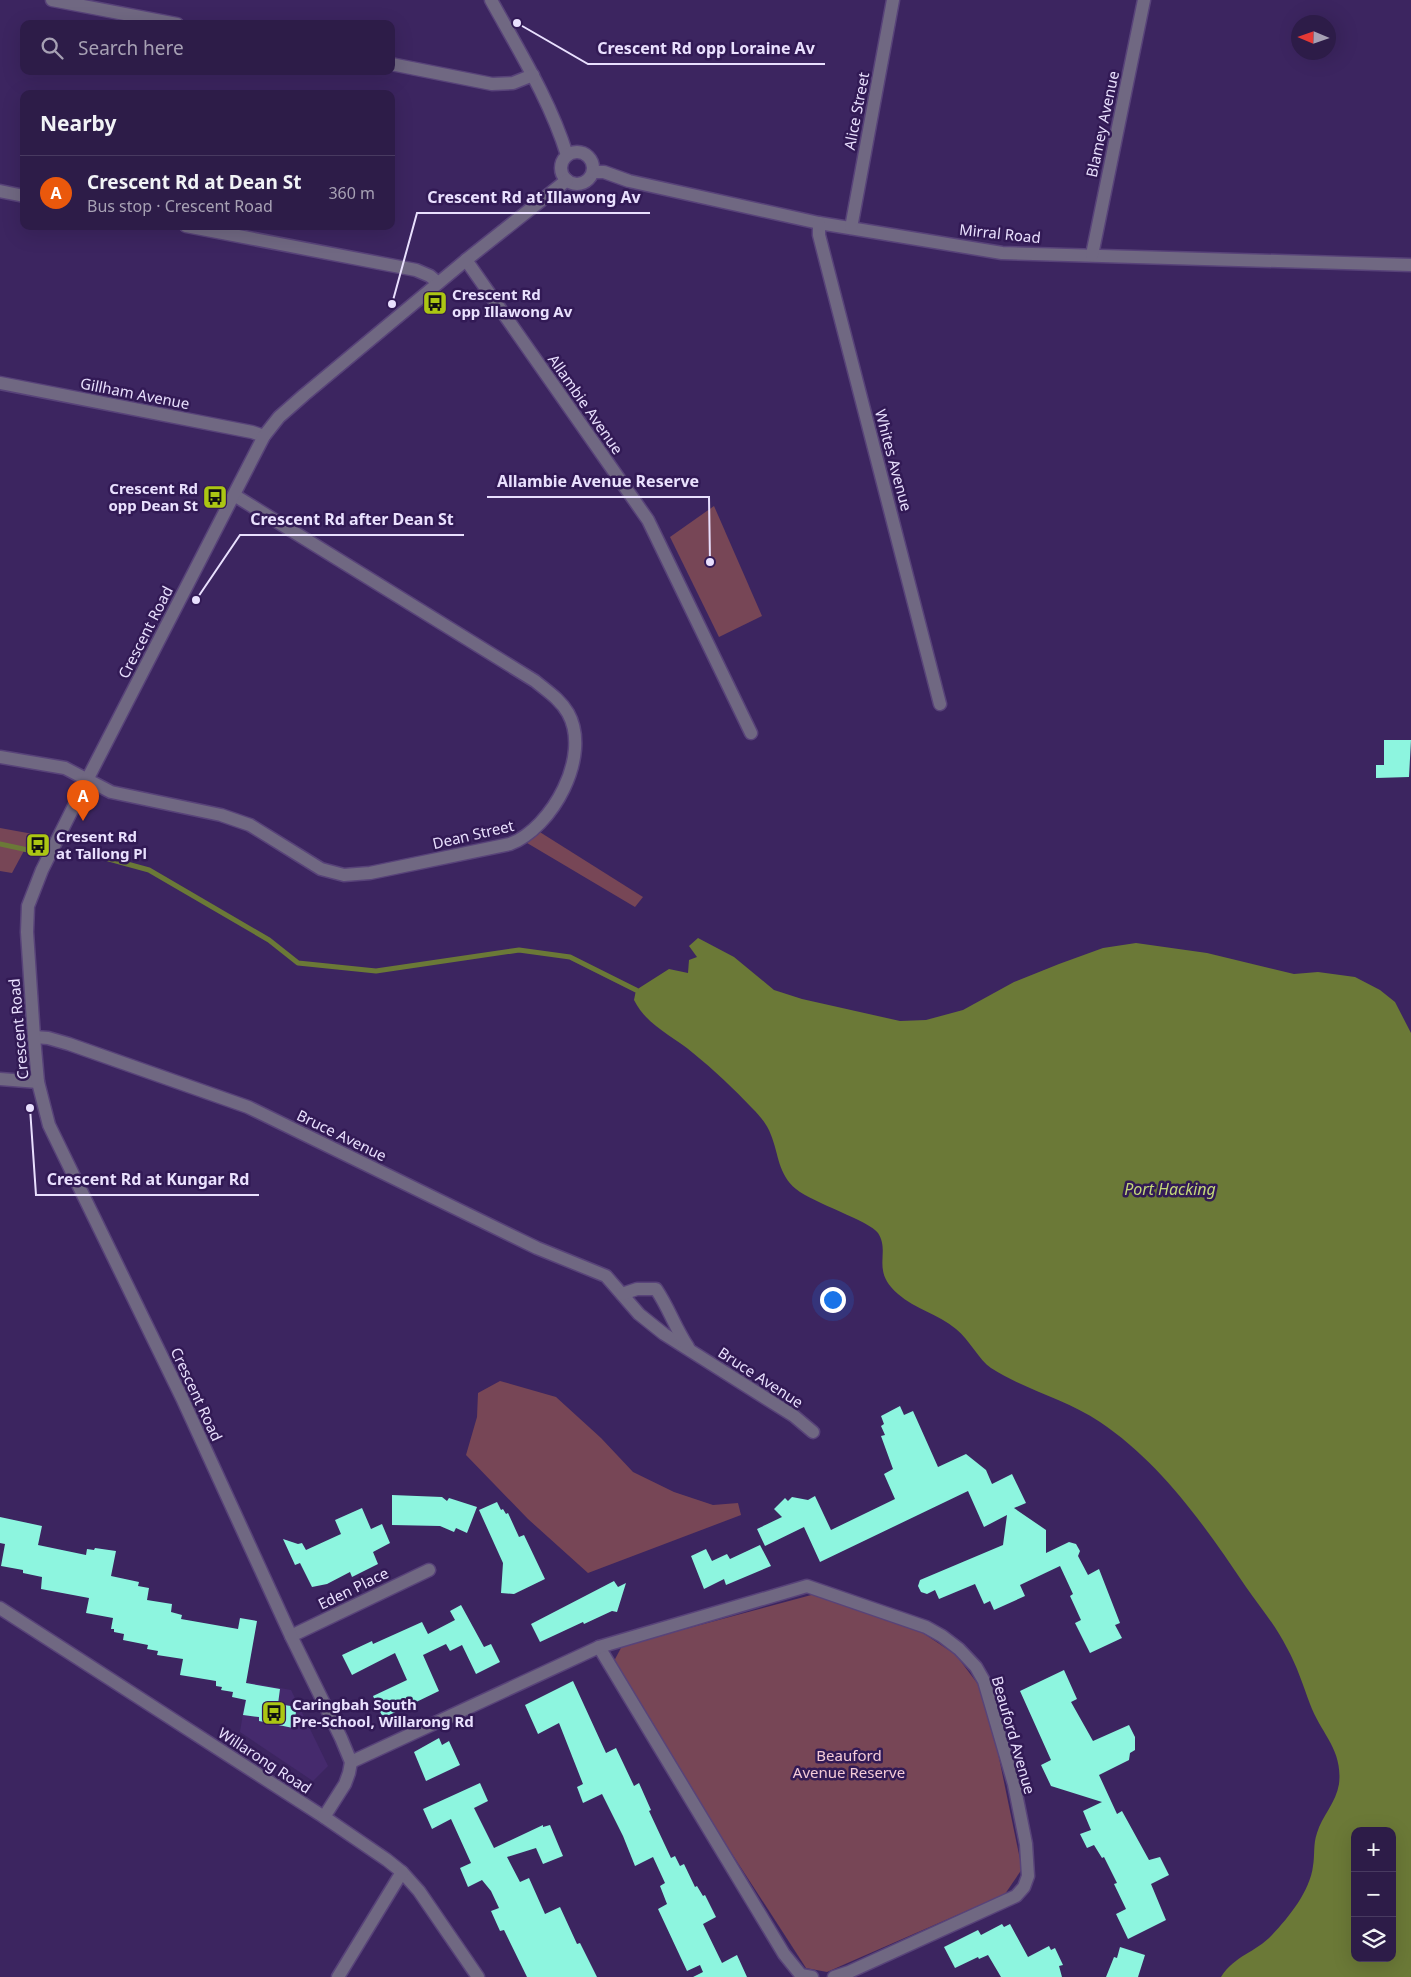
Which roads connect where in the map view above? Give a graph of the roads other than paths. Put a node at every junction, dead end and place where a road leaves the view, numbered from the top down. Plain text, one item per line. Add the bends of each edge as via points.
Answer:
1 (52, 0) edge
2 (491, 0) edge
3 (893, 0) edge
4 (1144, 0) edge
5 (156, 20) edge
6 (395, 65) edge
7 (533, 75) junction
8 (566, 156) junction
9 (593, 172) junction
10 (567, 180) junction
11 (0, 191) edge
12 (20, 195) edge
13 (819, 223) junction
14 (851, 228) junction
15 (207, 230) edge
16 (1092, 255) junction
17 (466, 260) junction
18 (1411, 265) edge
19 (438, 283) junction
20 (0, 384) edge
21 (264, 436) junction
22 (234, 495) junction
23 (940, 704) dead end
24 (751, 733) dead end
25 (0, 757) edge
26 (87, 780) junction
27 (34, 1037) junction
28 (0, 1079) edge
29 (38, 1082) junction
30 (622, 1294) junction
31 (690, 1351) junction
32 (814, 1432) dead end
33 (429, 1570) dead end
34 (0, 1608) edge
35 (291, 1636) junction
36 (598, 1646) junction
37 (351, 1762) junction
38 (324, 1817) junction
39 (402, 1872) junction
40 (475, 1976) edge
41 (338, 1977) edge
42 (812, 1977) edge
43 (834, 1977) edge

1 - 5 street
2 - 7 street
3 - 14 street, Alice Street
4 - 16 street, Blamey Avenue
6 - 7 street via 492,84 513,83
7 - 8 street via 558,125
8 - 9 street via 576,152 586,154 592,161
8 - 10 street via 561,168
9 - 10 street via 582,183
9 - 13 street, Mirral Road
10 - 17 street, Crescent Road
11 - 12 street
13 - 14 street, Mirral Road
13 - 23 street, Whites Avenue via 819,235
14 - 16 street, Mirral Road via 1002,253
15 - 19 street via 416,270
16 - 18 street, Mirral Road
17 - 19 street, Crescent Road
17 - 24 street, Allambie Avenue via 648,520
19 - 21 street, Crescent Road via 304,395 279,417
20 - 21 street, Gillham Avenue
21 - 22 street, Crescent Road
22 - 26 street, Crescent Road
22 - 26 street, Dean Street via 535,681 556,698 568,714 576,744 566,782 550,812 522,840 370,873 344,875 321,869 250,825 221,815 111,792
25 - 26 street, Dean Street via 65,768
26 - 27 street, Crescent Road via 42,870 28,906
27 - 29 street, Crescent Road
27 - 30 street, Bruce Avenue via 69,1044 248,1107 537,1248 606,1276
28 - 29 street
29 - 35 street, Crescent Road via 49,1125 182,1398
30 - 31 street, Bruce Avenue via 639,1314
30 - 31 street, Bruce Avenue via 638,1288 656,1289 666,1304 675,1329
31 - 32 street, Bruce Avenue
33 - 35 street, Eden Place
34 - 38 street, Willarong Road
35 - 37 street, Crescent Road
36 - 37 street, Beauford Avenue
36 - 42 street via 784,1954 801,1975
36 - 43 street, Beauford Avenue via 807,1586 926,1627 959,1649 976,1667 984,1681 1014,1784 1026,1844 1028,1876 1024,1887 1016,1896
37 - 38 street via 345,1784
38 - 39 street, Willarong Road
39 - 40 street, Willarong Road via 419,1891
39 - 41 street

